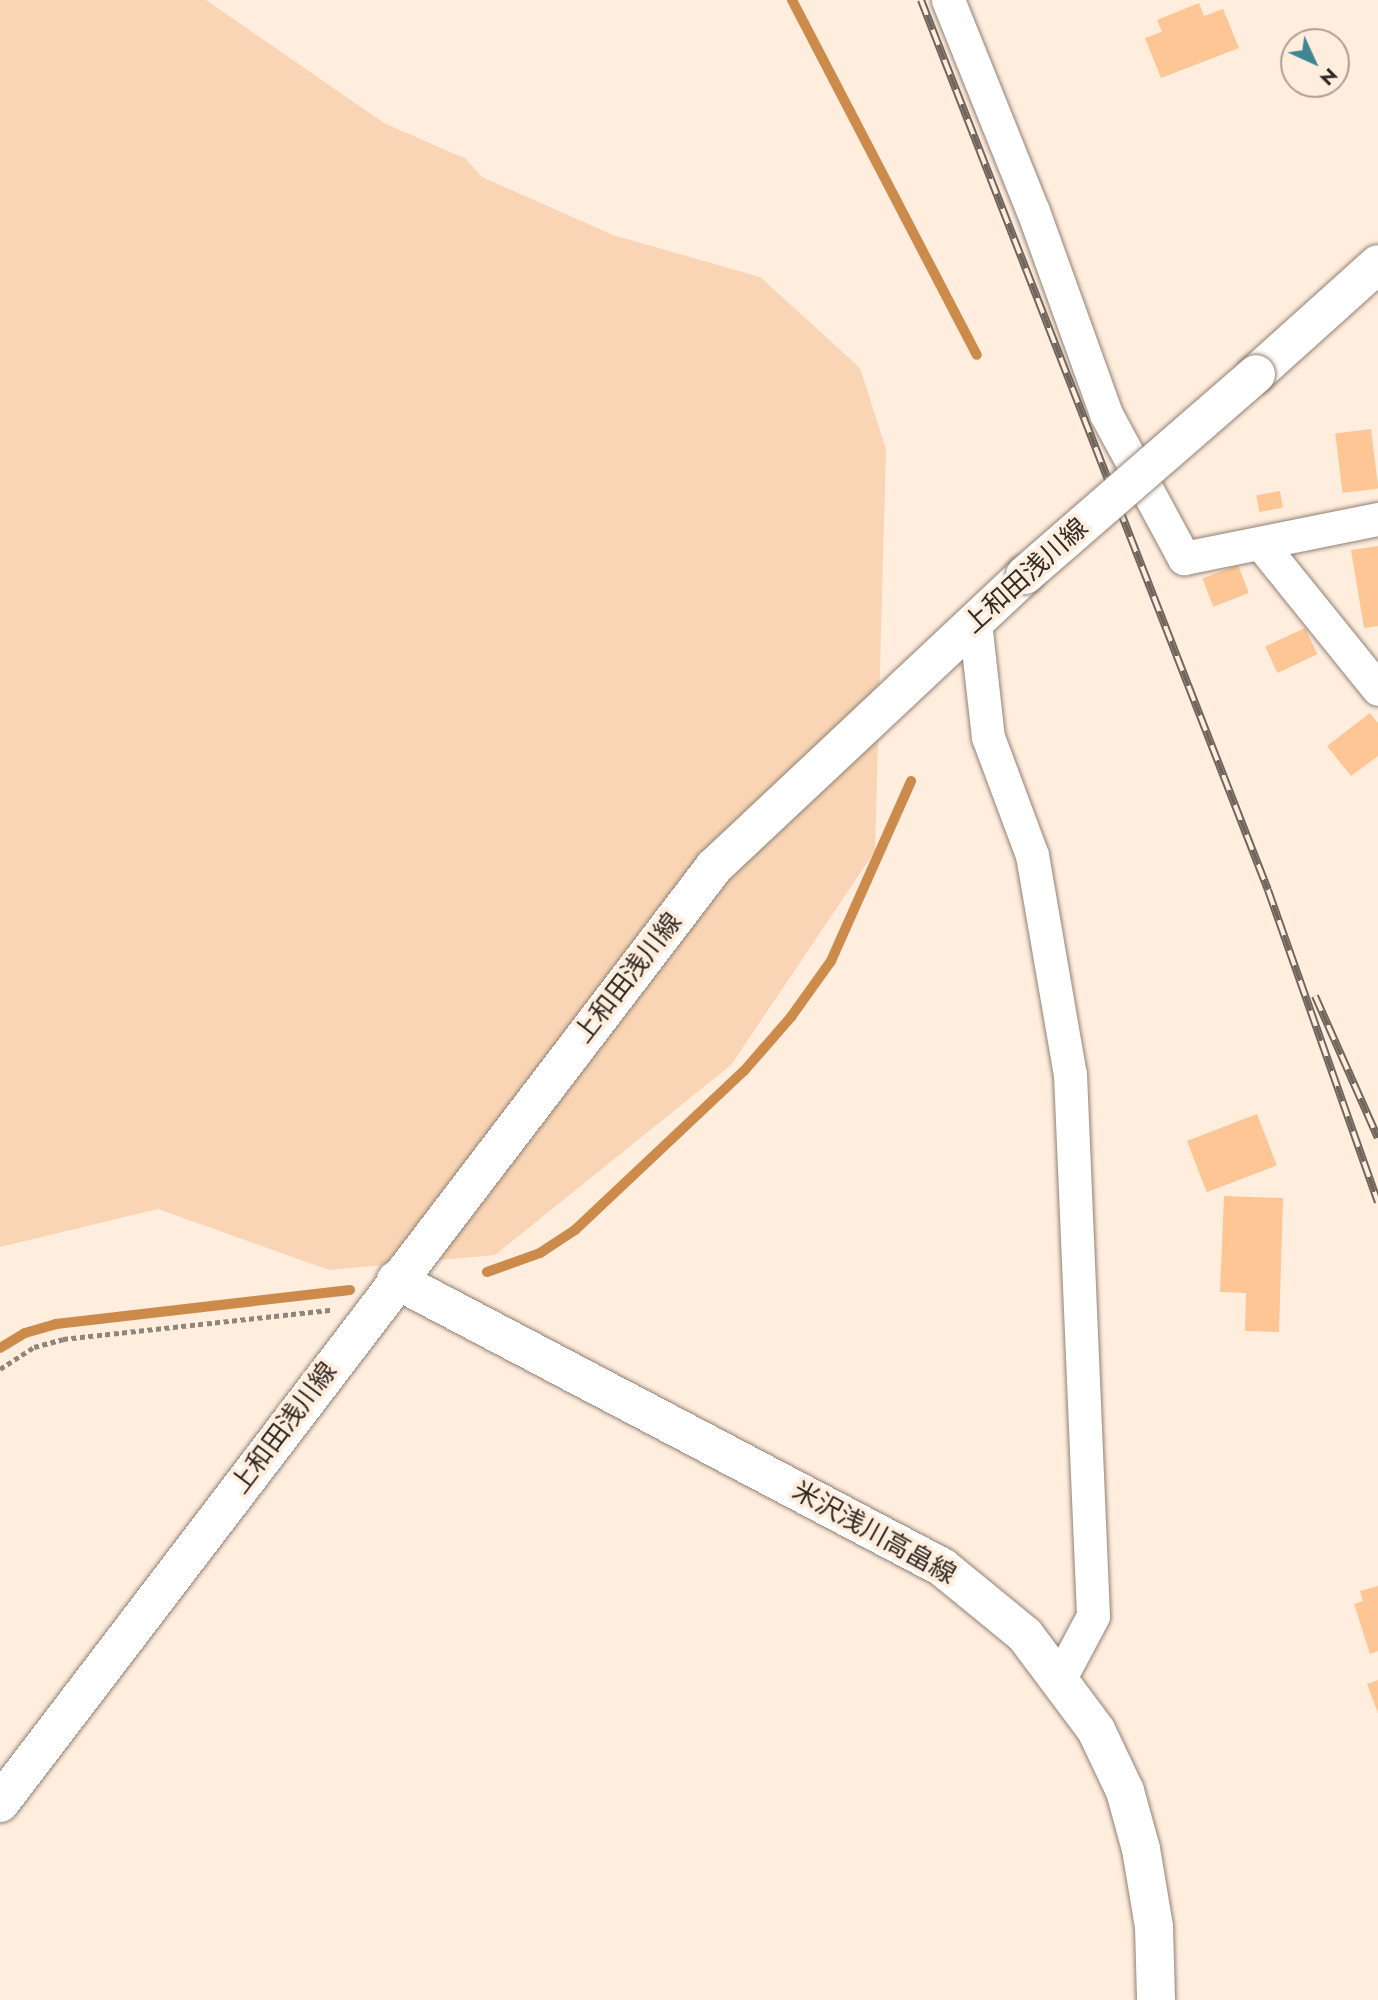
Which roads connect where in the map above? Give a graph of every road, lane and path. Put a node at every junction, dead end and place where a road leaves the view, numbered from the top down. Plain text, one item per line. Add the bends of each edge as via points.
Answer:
1 (948, 0) edge
2 (1378, 264) edge
3 (1378, 519) edge
4 (1261, 544) junction
5 (975, 622) junction
6 (1378, 689) edge
7 (396, 1280) junction
8 (338, 1310) dead end
9 (0, 1369) edge
10 (1060, 1678) junction
11 (0, 1803) edge
12 (1156, 2000) edge

1 - 4 street via 1033,211 1106,414 1184,558
2 - 5 main road, 上和田浅川線, bridge
3 - 4 street
4 - 6 street
5 - 7 main road, 上和田浅川線 via 714,867
5 - 10 street via 988,737 1032,855 1070,1074 1093,1616
7 - 10 main road, 米沢浅川高畠線 via 942,1567 1017,1627
7 - 11 main road, 上和田浅川線
8 - 9 path via 63,1339 34,1347
10 - 12 main road, 米沢浅川高畠線 via 1096,1730 1125,1791 1141,1849 1154,1927

